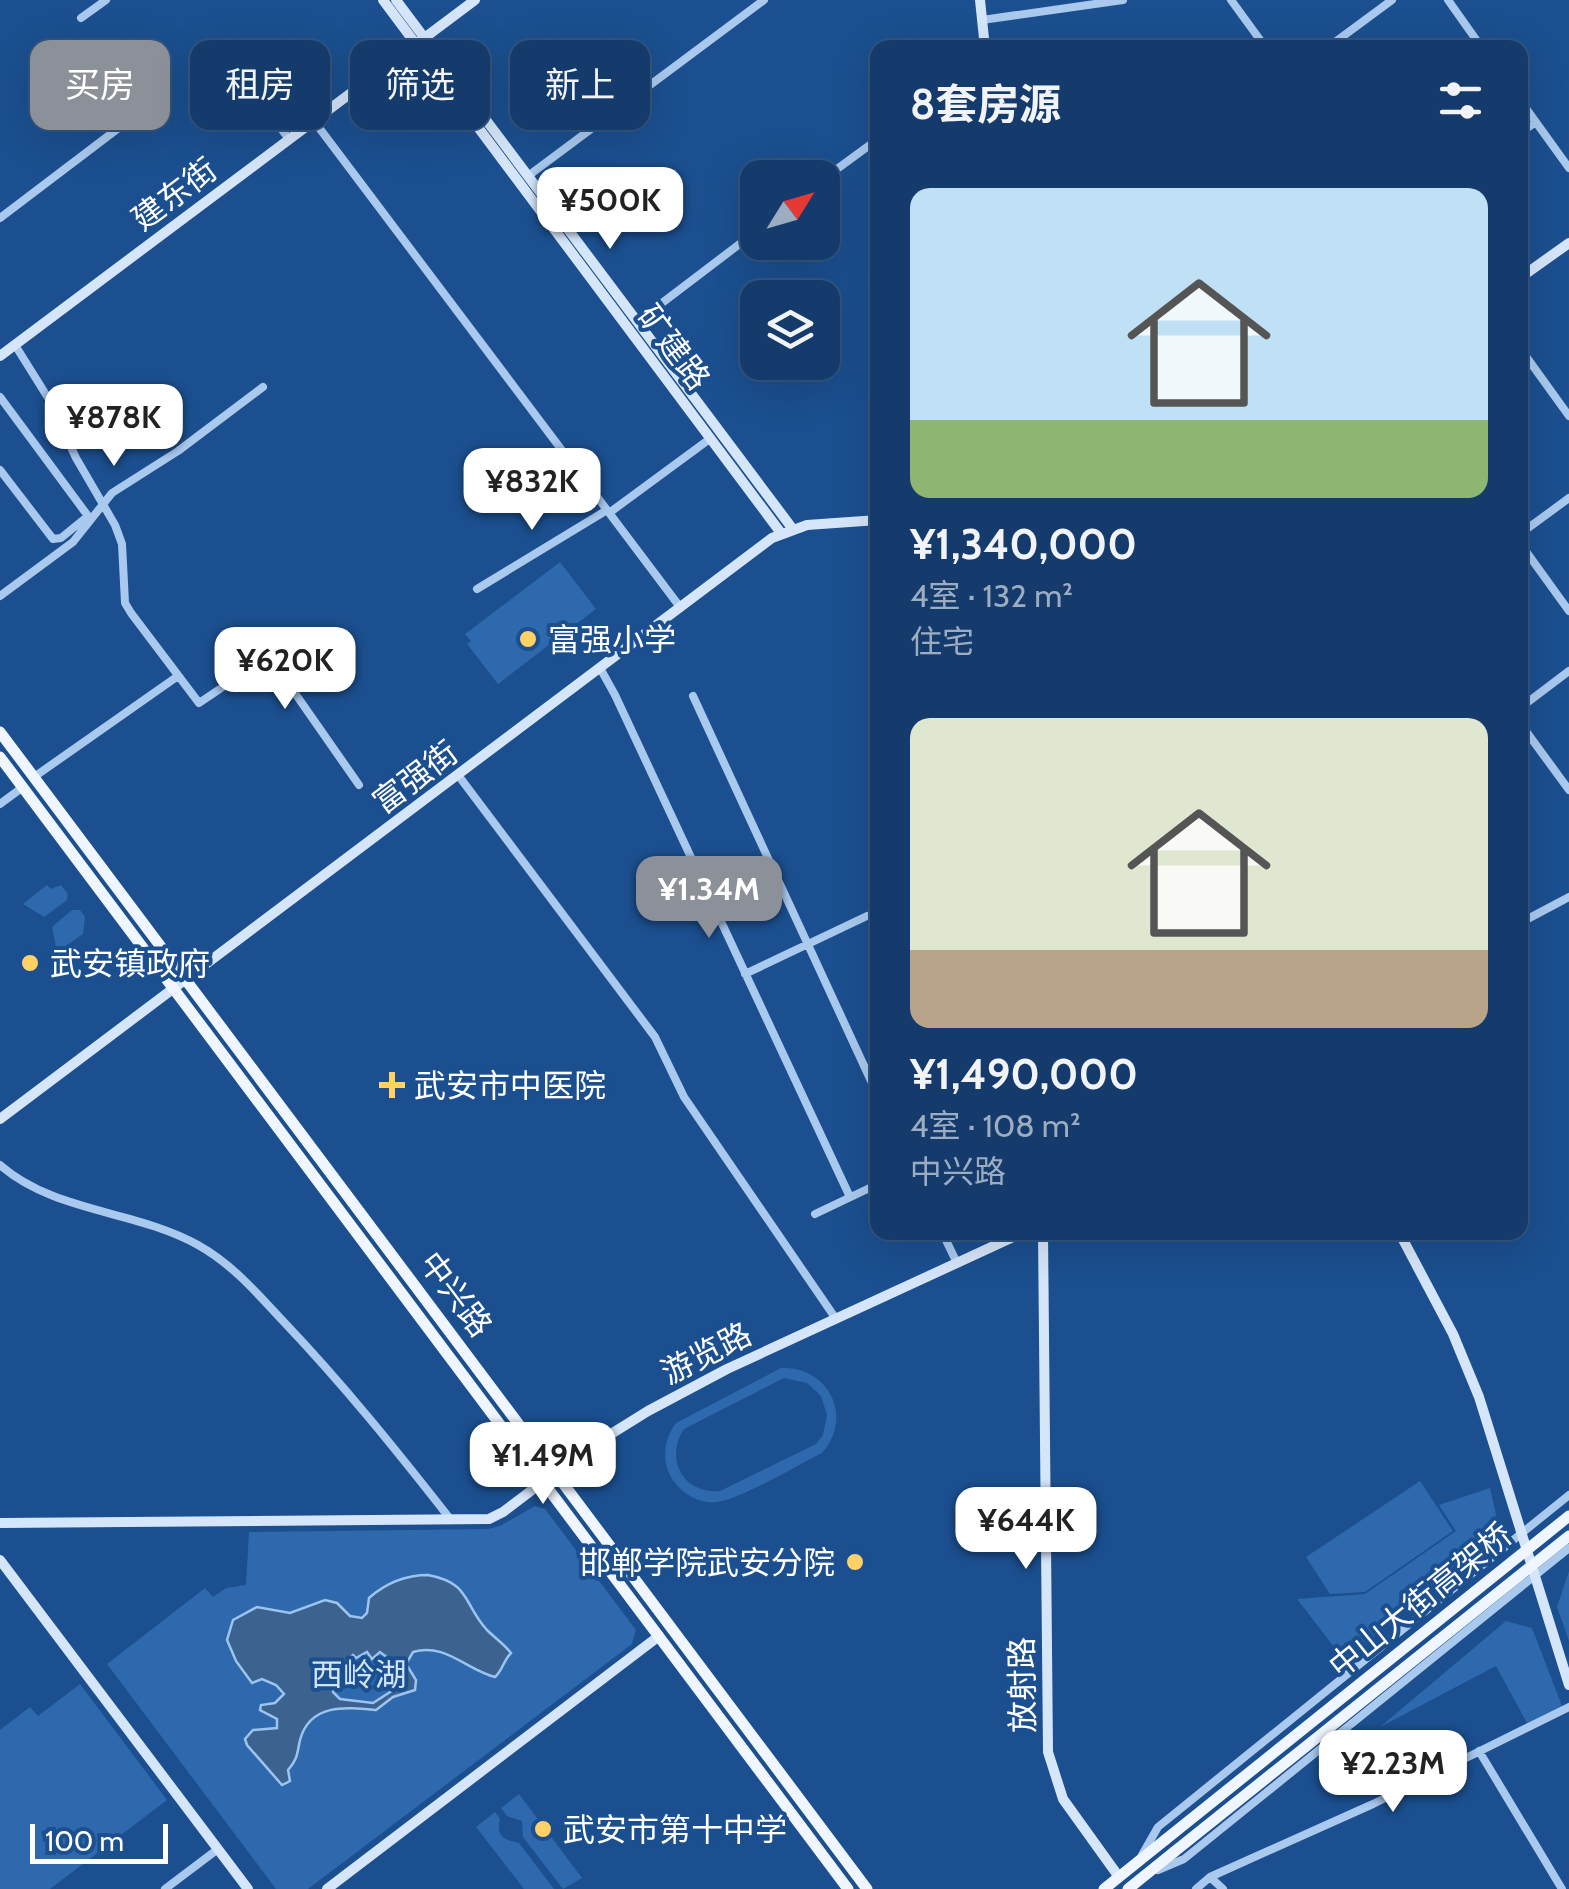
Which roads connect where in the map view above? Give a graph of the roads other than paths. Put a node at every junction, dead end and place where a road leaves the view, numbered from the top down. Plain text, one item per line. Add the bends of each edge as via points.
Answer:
1 (106, 0) edge
2 (383, 0) edge
3 (396, 0) edge
4 (475, 0) edge
5 (764, 0) edge
6 (980, 0) edge
7 (1123, 0) edge
8 (1231, 0) edge
9 (1392, 0) edge
10 (1448, 0) edge
11 (81, 18) dead end
12 (982, 20) junction
13 (419, 40) edge
14 (419, 40) edge
15 (421, 40) edge
16 (984, 40) edge
17 (1260, 40) edge
18 (1339, 40) edge
19 (1477, 40) edge
20 (350, 94) edge
21 (330, 109) edge
22 (1528, 111) edge
23 (1536, 122) junction
24 (490, 128) edge
25 (1528, 128) edge
26 (116, 130) edge
27 (282, 130) edge
28 (302, 130) edge
29 (321, 130) edge
30 (485, 130) edge
31 (289, 139) junction
32 (870, 145) edge
33 (840, 167) edge
34 (1569, 168) edge
35 (528, 176) junction
36 (0, 218) edge
37 (1569, 243) edge
38 (740, 244) edge
39 (1528, 272) edge
40 (637, 322) junction
41 (15, 345) junction
42 (0, 356) edge
43 (1528, 359) edge
44 (263, 387) dead end
45 (0, 397) edge
46 (1569, 416) edge
47 (711, 438) junction
48 (0, 470) edge
49 (1569, 498) edge
50 (103, 504) junction
51 (608, 512) junction
52 (870, 521) edge
53 (1528, 528) edge
54 (787, 531) junction
55 (1528, 554) edge
56 (476, 589) dead end
57 (0, 596) edge
58 (680, 607) junction
59 (1569, 610) edge
60 (600, 668) junction
61 (1569, 672) edge
62 (178, 676) junction
63 (693, 696) dead end
64 (1528, 702) edge
65 (0, 732) edge
66 (1528, 734) edge
67 (0, 757) edge
68 (458, 775) junction
69 (34, 777) junction
70 (359, 785) dead end
71 (23, 787) junction
72 (1569, 790) edge
73 (0, 804) edge
74 (1569, 897) edge
75 (867, 916) dead end
76 (1528, 919) edge
77 (808, 944) junction
78 (745, 974) junction
79 (186, 980) junction
80 (174, 989) junction
81 (870, 1079) edge
82 (0, 1119) edge
83 (0, 1165) edge
84 (870, 1188) edge
85 (850, 1197) junction
86 (815, 1214) dead end
87 (946, 1240) edge
88 (1007, 1240) edge
89 (1043, 1240) edge
90 (1403, 1240) edge
91 (957, 1263) junction
92 (836, 1318) junction
93 (556, 1472) junction
94 (544, 1482) junction
95 (1569, 1495) edge
96 (1569, 1516) edge
97 (452, 1521) junction
98 (0, 1524) edge
99 (1521, 1534) junction
100 (1569, 1536) edge
101 (1569, 1548) edge
102 (0, 1560) edge
103 (1534, 1576) junction
104 (659, 1636) junction
105 (1569, 1685) edge
106 (1569, 1707) edge
107 (1480, 1752) junction
108 (218, 1849) junction
109 (1138, 1862) junction
110 (1144, 1876) junction
111 (1119, 1877) junction
112 (1210, 1877) junction
113 (165, 1889) edge
114 (248, 1889) edge
115 (327, 1889) edge
116 (848, 1889) edge
117 (867, 1889) edge
118 (1104, 1889) edge
119 (1128, 1889) edge
120 (1152, 1889) edge
121 (1196, 1889) edge
122 (1222, 1889) edge
123 (1562, 1889) edge

1 - 11 street
2 - 13 street, 矿建路
3 - 14 street, 矿建路
4 - 15 street, 建东街
5 - 35 street
6 - 12 street
7 - 12 street
8 - 17 street
9 - 18 street
10 - 19 street
12 - 16 street
20 - 21 street, 建东街
22 - 23 street
23 - 25 street
23 - 34 street
24 - 35 street, 矿建路
26 - 36 street
27 - 31 street
28 - 31 street, 建东街
29 - 51 street
30 - 47 street, 矿建路
31 - 41 street, 建东街
32 - 33 street
35 - 40 street, 矿建路
37 - 39 street
38 - 40 street
40 - 54 street, 矿建路
41 - 42 street, 建东街
41 - 50 street
43 - 46 street
44 - 50 street
45 - 48 street via 88,516 52,539
47 - 51 street
47 - 54 street, 矿建路
49 - 53 street
50 - 57 street via 66,549
50 - 62 street via 122,544 125,603
51 - 56 street
51 - 58 street
52 - 54 street
54 - 58 street, 富强街
55 - 59 street
58 - 60 street, 富强街
60 - 68 street, 富强街
60 - 78 street
61 - 64 street
62 - 69 street
62 - 70 street via 199,704 269,656
63 - 77 street
65 - 69 main road, 中兴路
66 - 72 street
67 - 71 main road, 中兴路
68 - 79 street, 富强街
68 - 92 street via 654,1037 684,1097
69 - 79 main road, 中兴路
71 - 73 street
71 - 80 main road, 中兴路
74 - 76 street
75 - 77 street
77 - 78 street
77 - 81 street
78 - 85 street
79 - 80 street, 富强街
79 - 93 main road, 中兴路
80 - 82 street, 富强街
80 - 94 main road, 中兴路
83 - 97 street via 78,1205 176,1233 222,1258 373,1421
84 - 85 street
85 - 86 street
87 - 91 street
88 - 91 street, 游览路
89 - 111 street, 放射路 via 1048,1752 1063,1800
90 - 99 street via 1466,1364
91 - 92 street, 游览路
92 - 93 street, 游览路 via 648,1410
93 - 94 street, 游览路
93 - 117 main road, 中兴路
94 - 97 street, 游览路 via 495,1516
94 - 104 main road, 中兴路
95 - 99 street
96 - 109 main road, 中山大街高架桥, bridge
97 - 98 street, 游览路
99 - 103 street
99 - 109 street via 1158,1827
100 - 110 main road, 中山大街高架桥, bridge
101 - 103 street
102 - 108 street
103 - 105 street
103 - 110 street via 1184,1859
104 - 115 street
104 - 116 main road, 中兴路
106 - 107 street
107 - 112 street
107 - 123 street
108 - 113 street
108 - 114 street
109 - 111 main road, 中山大街高架桥
110 - 119 main road, 中山大街高架桥
110 - 120 street
111 - 118 main road, 中山大街高架桥
112 - 121 street
112 - 122 street

